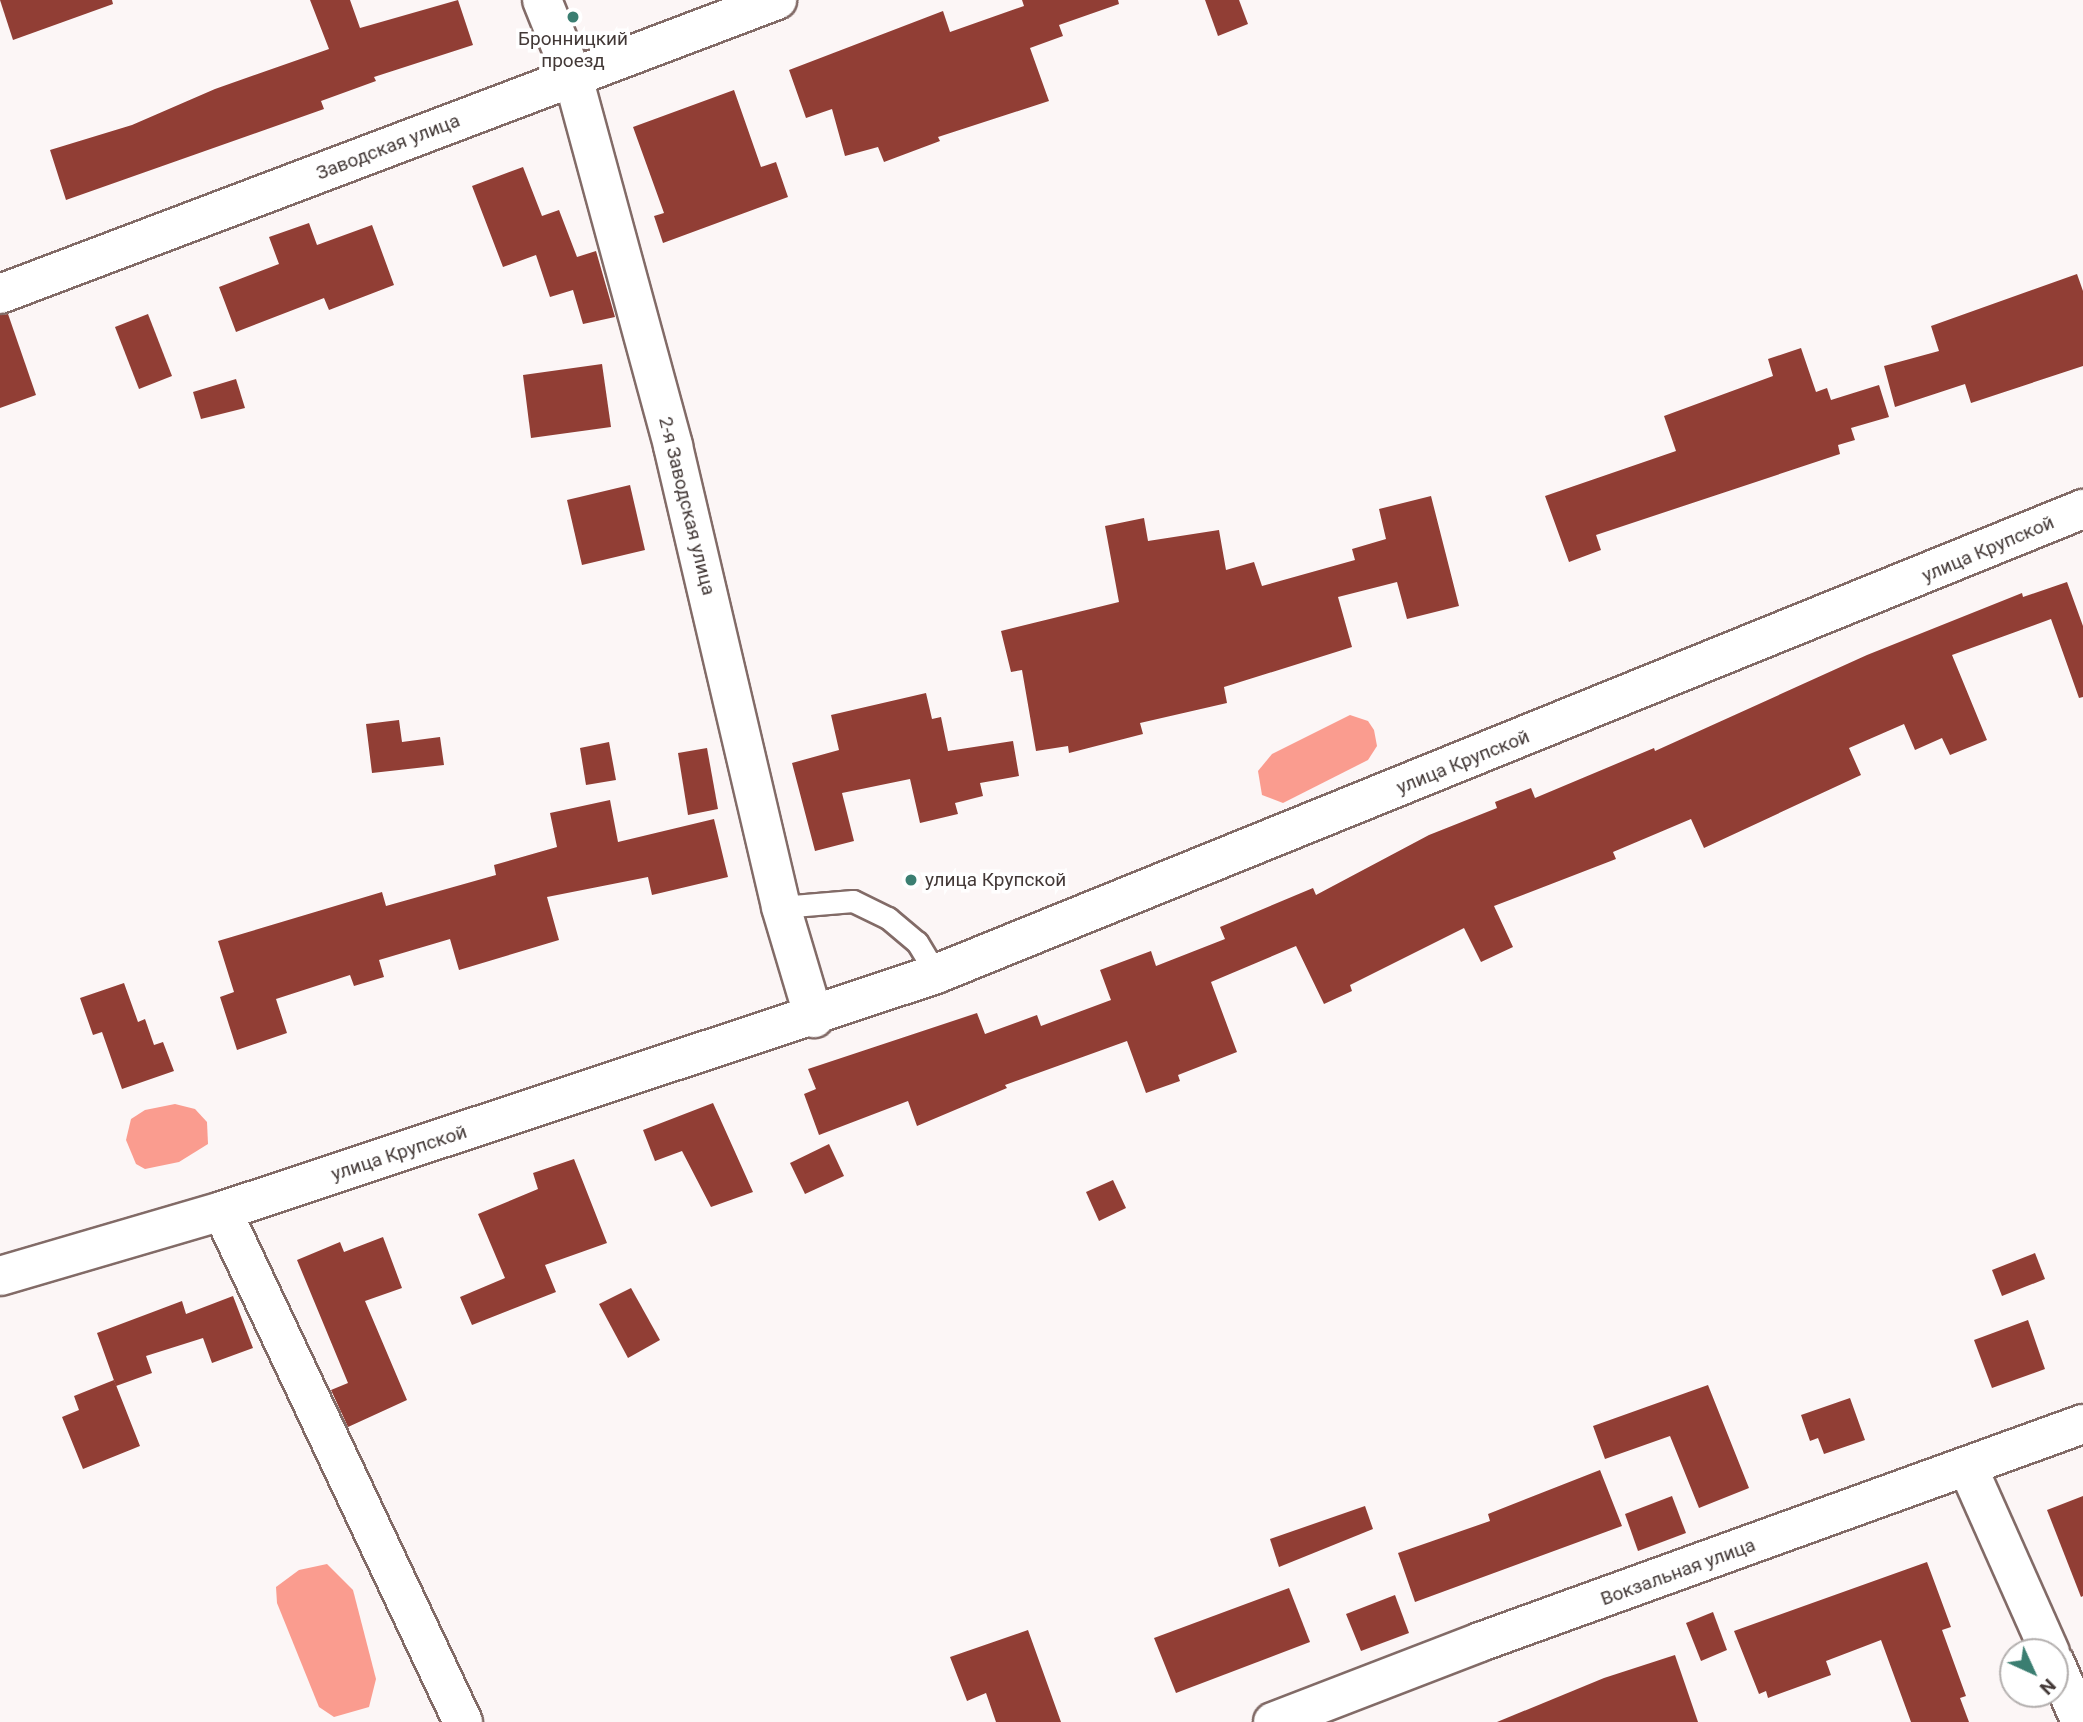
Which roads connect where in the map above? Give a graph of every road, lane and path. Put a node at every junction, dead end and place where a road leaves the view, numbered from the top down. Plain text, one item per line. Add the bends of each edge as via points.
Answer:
1 (541, 0) edge
2 (777, 0) edge
3 (573, 77) junction
4 (0, 294) edge
5 (2083, 509) edge
6 (781, 906) junction
7 (936, 974) junction
8 (814, 1018) junction
9 (222, 1210) junction
10 (0, 1276) edge
11 (2083, 1424) edge
12 (1968, 1468) junction
13 (2044, 1638) edge
14 (2069, 1695) edge
15 (463, 1722) edge
16 (1273, 1722) edge
17 (2081, 1722) edge

1 - 3 street, 2-я Заводская улица
2 - 3 street, Заводская улица
3 - 4 street, Заводская улица
3 - 6 street, 2-я Заводская улица via 673,446
5 - 7 street, улица Крупской
6 - 7 lane via 853,901 888,918 917,942
6 - 8 street, 2-я Заводская улица
7 - 8 street, улица Крупской
8 - 9 street, улица Крупской
9 - 10 street, улица Крупской
9 - 15 street
11 - 12 street, Вокзальная улица
12 - 13 street
12 - 16 street, Вокзальная улица via 1479,1642
14 - 17 street

